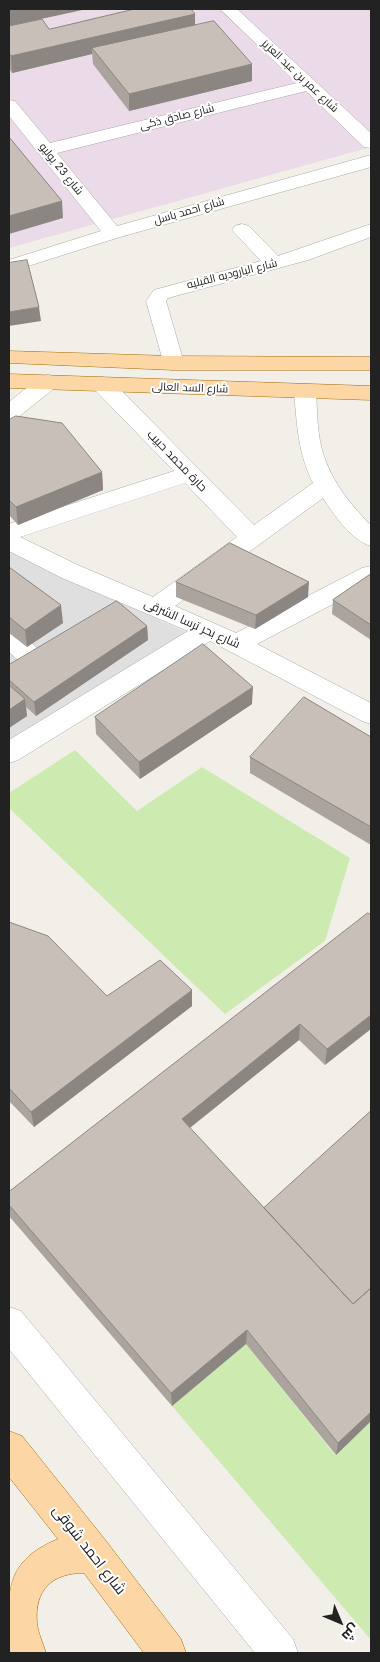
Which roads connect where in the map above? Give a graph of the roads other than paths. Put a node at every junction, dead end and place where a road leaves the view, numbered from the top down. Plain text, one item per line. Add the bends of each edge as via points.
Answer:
1 (228, 9) edge
2 (310, 85) junction
3 (9, 105) edge
4 (371, 143) edge
5 (45, 150) junction
6 (371, 161) edge
7 (242, 230) dead end
8 (371, 230) edge
9 (113, 233) junction
10 (274, 263) junction
11 (9, 266) edge
12 (9, 357) edge
13 (173, 363) junction
14 (371, 364) edge
15 (9, 381) edge
16 (48, 382) junction
17 (102, 384) junction
18 (306, 392) junction
19 (371, 393) edge
20 (9, 413) edge
21 (189, 474) junction
22 (326, 485) junction
23 (9, 532) edge
24 (252, 538) junction
25 (371, 538) edge
26 (9, 541) edge
27 (371, 574) edge
28 (146, 603) junction
29 (112, 613) edge
30 (210, 630) junction
31 (9, 639) edge
32 (237, 643) junction
33 (9, 671) edge
34 (371, 714) edge
35 (9, 753) edge
36 (9, 1323) edge
37 (9, 1448) edge
38 (93, 1554) junction
39 (27, 1653) edge
40 (167, 1653) edge
41 (279, 1653) edge

1 - 2 street, شارع عمر بن عبد العزيز
2 - 4 street, شارع عمر بن عبد العزيز
2 - 5 street, شارع صادق ذكى
3 - 5 street, شارع 23 يوليو
5 - 9 street, شارع 23 يوليو
6 - 9 street, شارع احمد باسل
7 - 10 street
8 - 10 street, شارع الباروديه القبليه
9 - 11 street, شارع احمد باسل
10 - 13 street, شارع الباروديه القبليه via 161,294 156,301
12 - 13 main road, شارع السد العالى
13 - 14 main road, شارع السد العالى
15 - 16 main road, شارع السد العالى
16 - 17 main road, شارع السد العالى
16 - 20 street
17 - 18 main road, شارع السد العالى
17 - 21 street, حارة محمد حبيب
18 - 19 main road, شارع السد العالى
18 - 22 street via 310,446
21 - 23 street
21 - 24 street, حارة محمد حبيب
22 - 24 street
22 - 25 street via 354,522
24 - 28 street
26 - 28 street, شارع بحر ترسا الشرقى via 71,572
27 - 32 street
28 - 29 street
28 - 30 street, شارع بحر ترسا الشرقى
30 - 32 street, شارع بحر ترسا الشرقى
30 - 35 street
31 - 33 street via 40,653
32 - 34 street, شارع بحر ترسا الشرقى
36 - 41 street
37 - 38 main road, شارع احمد شوقى
38 - 39 main road via 58,1557 44,1564 22,1590 18,1624
38 - 40 main road, شارع احمد شوقى

